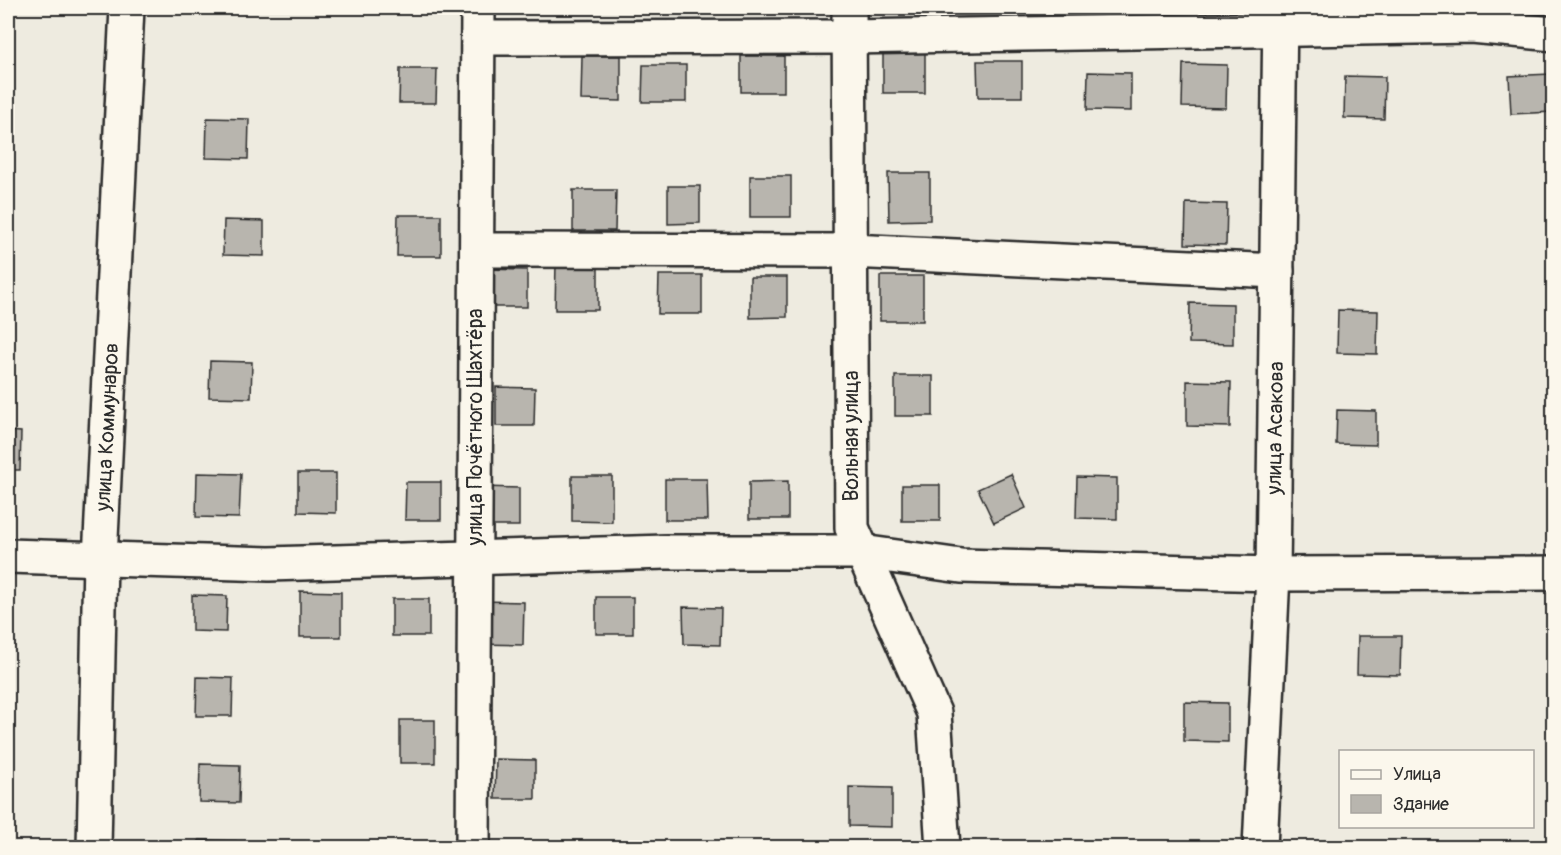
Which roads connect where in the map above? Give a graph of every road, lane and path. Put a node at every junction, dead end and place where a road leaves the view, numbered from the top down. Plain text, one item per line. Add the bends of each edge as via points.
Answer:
1 (127, 8) edge
2 (1281, 18) edge
3 (849, 22) edge
4 (478, 23) edge
5 (1554, 34) edge
6 (477, 250) junction
7 (851, 251) junction
8 (1277, 271) junction
9 (862, 552) junction
10 (8, 556) edge
11 (100, 559) junction
12 (474, 559) junction
13 (1554, 573) edge
14 (1273, 574) junction
15 (94, 848) edge
16 (473, 848) edge
17 (943, 848) edge
18 (1260, 848) edge

1 - 11 street, улица Коммунаров
2 - 3 street
2 - 5 street via 1472,26
2 - 8 street, улица Асакова
3 - 4 street
3 - 7 street, Вольная улица
4 - 6 street, улица Почётного Шахтёра
6 - 7 street
6 - 12 street, улица Почётного Шахтёра
7 - 8 street
7 - 9 street, Вольная улица via 852,528
8 - 14 street, улица Асакова
9 - 12 street via 666,552
9 - 14 street via 961,566
9 - 17 street, Вольная улица via 934,712
10 - 11 street
11 - 12 street via 269,564
11 - 15 street, улица Коммунаров
12 - 16 street, улица Почётного Шахтёра
13 - 14 street
14 - 18 street, улица Асакова

